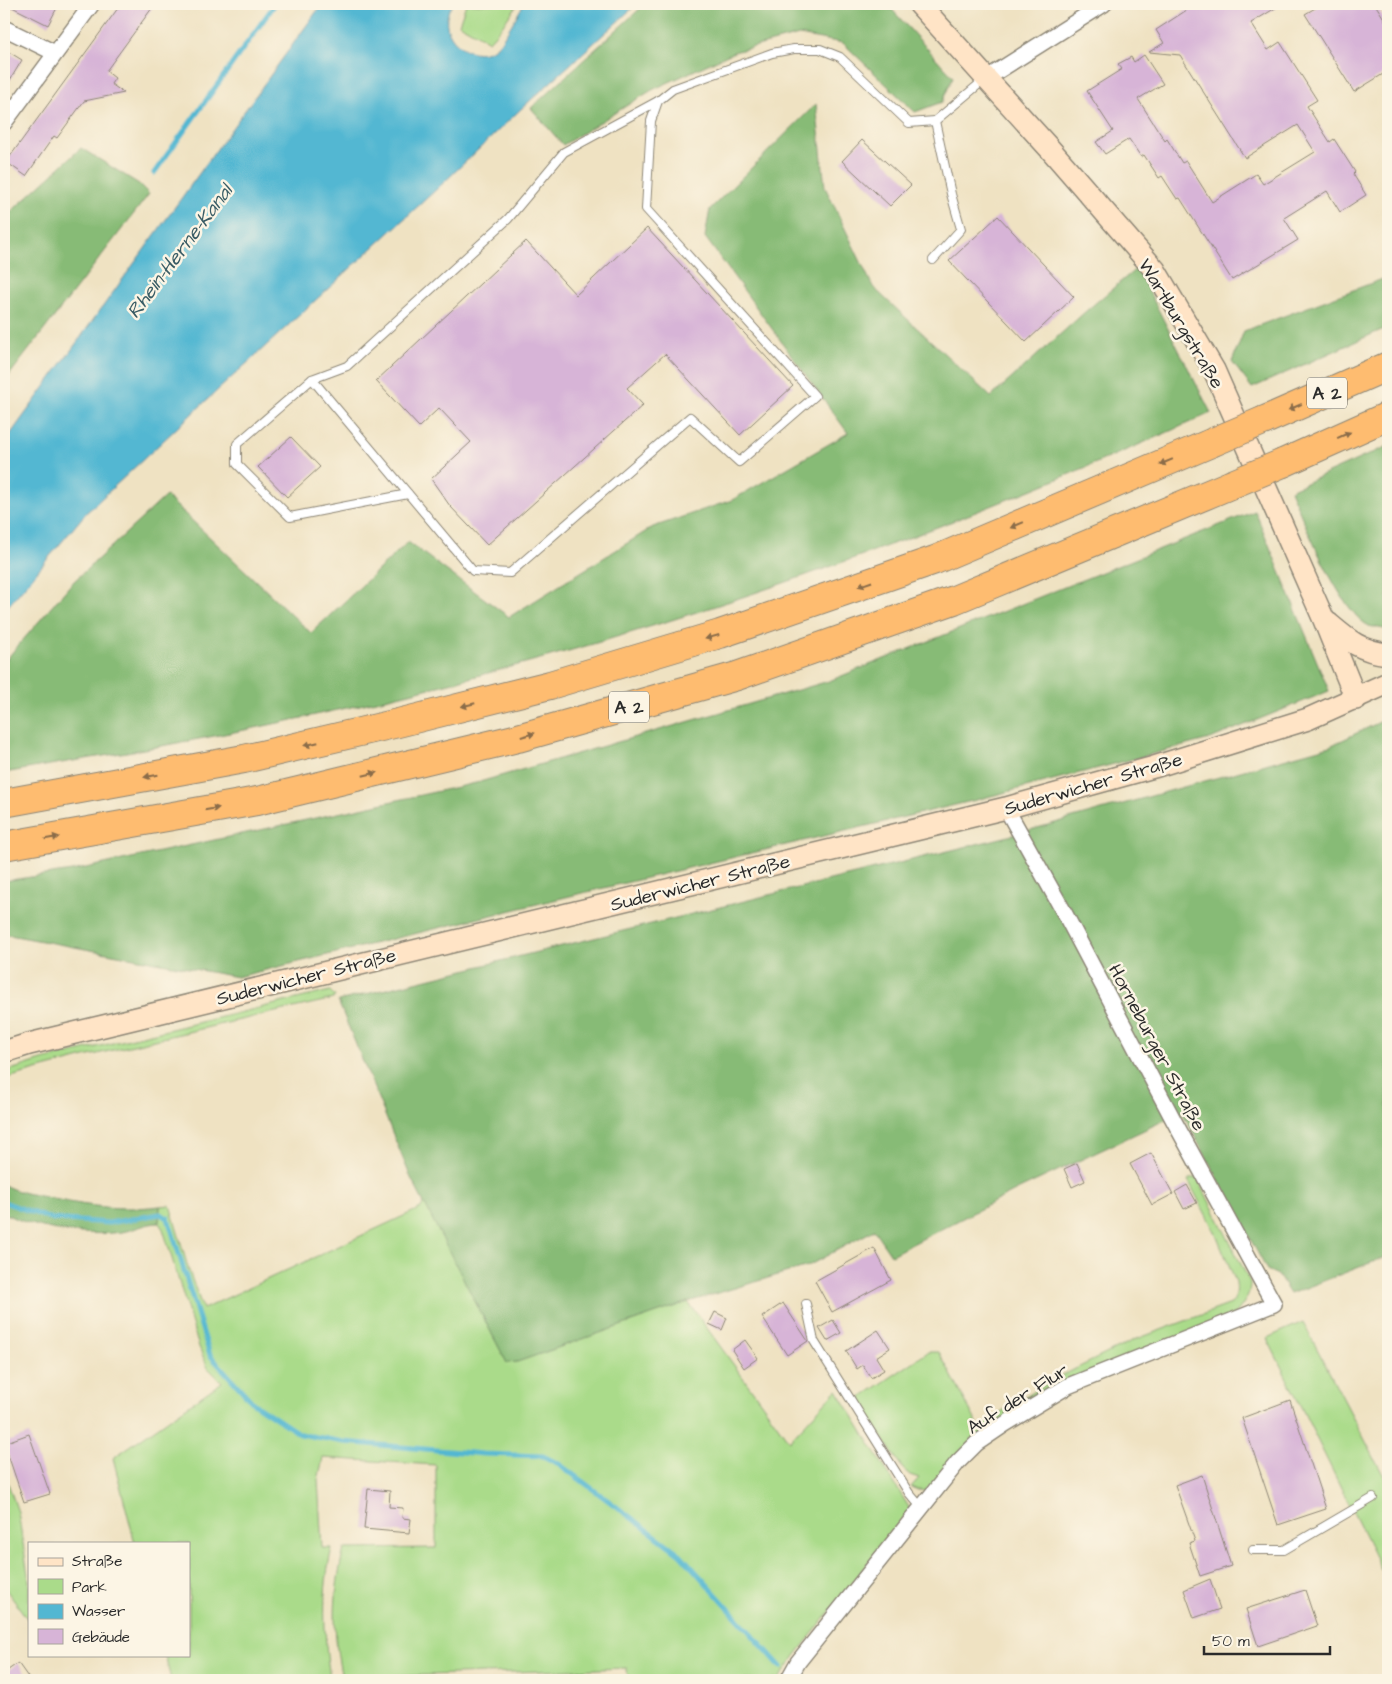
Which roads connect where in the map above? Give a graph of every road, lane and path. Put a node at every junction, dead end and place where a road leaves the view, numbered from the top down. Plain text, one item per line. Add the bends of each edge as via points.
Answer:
1 (92, 4) edge
2 (919, 4) edge
3 (1104, 4) edge
4 (4, 28) edge
5 (55, 54) junction
6 (986, 78) junction
7 (658, 101) junction
8 (935, 121) junction
9 (4, 123) edge
10 (933, 260) dead end
11 (1388, 366) edge
12 (312, 379) junction
13 (1388, 416) edge
14 (408, 494) junction
15 (1324, 620) junction
16 (1388, 654) edge
17 (1388, 683) edge
18 (1356, 699) junction
19 (4, 803) edge
20 (1006, 808) junction
21 (4, 846) edge
22 (4, 1052) edge
23 (806, 1304) dead end
24 (1274, 1304) joint
25 (1373, 1498) dead end
26 (921, 1507) junction
27 (1253, 1550) dead end
28 (788, 1680) edge

1 - 5 street
2 - 6 main road, Wartburgstraße
3 - 6 street
4 - 5 street
5 - 9 street
6 - 8 lane
6 - 15 main road, Wartburgstraße via 1155,270 1214,370
7 - 8 lane via 673,89 772,53 820,49 840,57 909,123
7 - 12 lane via 564,152 508,219 347,366
7 - 14 lane via 651,121 646,209 815,396 739,462 690,417 510,573 473,571
8 - 10 lane via 961,229
11 -> 19 highway, A 2, bridge via 935,560 711,637 550,684 398,723 244,759
12 - 14 lane
12 - 14 lane via 237,444 237,464 290,517
21 -> 13 highway, A 2, bridge via 257,801 518,738 737,676 954,600
15 - 16 main road via 1352,644
15 - 18 main road, Wartburgstraße
17 - 18 main road, Suderwicher Straße
18 - 20 main road, Suderwicher Straße via 1308,718 1154,767
20 - 22 main road, Suderwicher Straße via 219,997
20 - 24 street, Horneburger Straße
23 - 26 lane via 814,1341 909,1493
24 - 26 street, Auf der Flur via 1068,1386 977,1443
25 - 27 lane via 1284,1550
26 - 28 street, Auf der Flur via 798,1662

